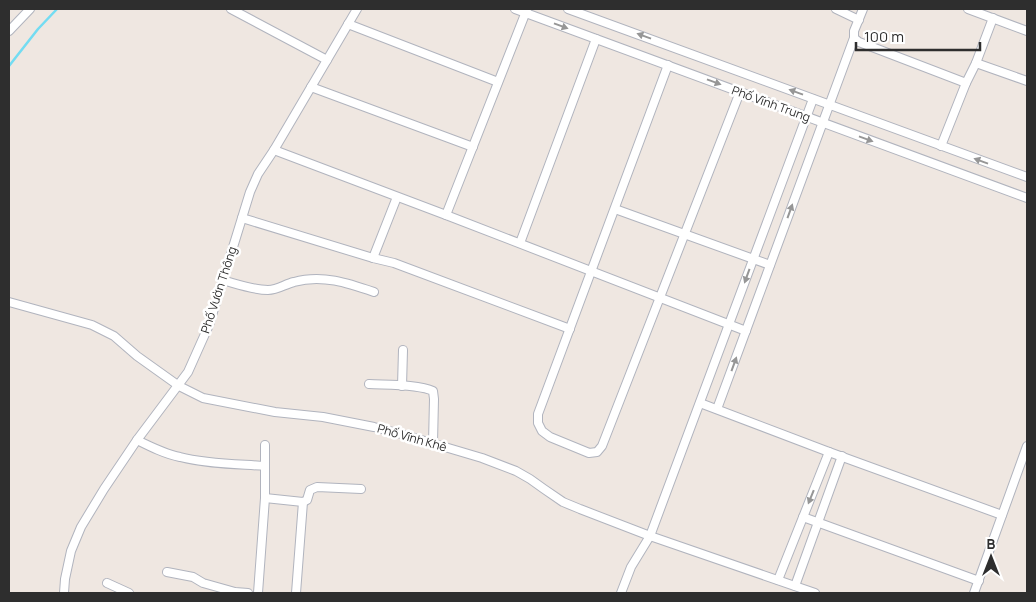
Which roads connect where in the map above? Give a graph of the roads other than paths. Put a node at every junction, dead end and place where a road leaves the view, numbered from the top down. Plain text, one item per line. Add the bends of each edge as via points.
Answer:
1 (30, 9) edge
2 (231, 9) edge
3 (357, 9) edge
4 (516, 9) edge
5 (568, 9) edge
6 (836, 9) edge
7 (863, 9) edge
8 (968, 9) edge
9 (526, 11) edge
10 (993, 18) junction
11 (859, 20) junction
12 (348, 24) junction
13 (9, 31) edge
14 (1027, 31) edge
15 (854, 38) junction
16 (596, 39) junction
17 (327, 60) junction
18 (976, 63) junction
19 (668, 65) junction
20 (498, 82) junction
21 (1027, 82) edge
22 (966, 83) junction
23 (311, 88) junction
24 (740, 92) junction
25 (814, 99) junction
26 (830, 105) junction
27 (806, 116) junction
28 (822, 122) junction
29 (941, 146) junction
30 (473, 147) junction
31 (274, 150) junction
32 (1027, 178) edge
33 (397, 196) junction
34 (1027, 198) edge
35 (615, 209) junction
36 (446, 215) junction
37 (242, 218) junction
38 (685, 234) junction
39 (520, 243) junction
40 (374, 258) junction
41 (753, 259) junction
42 (770, 265) junction
43 (591, 271) junction
44 (222, 280) junction
45 (374, 292) dead end
46 (660, 298) junction
47 (9, 302) edge
48 (729, 324) junction
49 (570, 329) junction
50 (746, 331) junction
51 (403, 350) dead end
52 (369, 384) dead end
53 (179, 386) junction
54 (402, 386) junction
55 (700, 403) junction
56 (717, 410) junction
57 (137, 440) junction
58 (433, 443) junction
59 (265, 445) dead end
60 (1027, 446) edge
61 (829, 452) junction
62 (842, 456) junction
63 (265, 466) junction
64 (360, 488) dead end
65 (265, 498) junction
66 (302, 502) junction
67 (1002, 515) junction
68 (803, 517) junction
69 (818, 522) junction
70 (650, 536) junction
71 (167, 572) dead end
72 (778, 580) junction
73 (979, 581) junction
74 (107, 583) dead end
75 (795, 586) junction
76 (64, 593) edge
77 (130, 593) edge
78 (248, 593) edge
79 (258, 593) edge
80 (296, 593) edge
81 (621, 593) edge
82 (815, 593) edge
83 (974, 593) edge

1 - 13 street
2 - 17 street
3 - 12 street, Phố Vườn Thông
4 - 9 street, Phố Vĩnh Trung
25 -> 5 street, Phố Vĩnh Trung
6 - 11 street
7 - 11 street
8 - 10 street
9 -> 16 street, Phố Vĩnh Trung
9 - 20 street
10 - 14 street
10 - 18 street
11 - 15 street
12 - 17 street, Phố Vườn Thông
12 - 20 street
15 - 22 street
15 - 26 street
16 - 19 street, Phố Vĩnh Trung
16 - 39 street
17 - 23 street, Phố Vườn Thông
18 - 21 street
18 - 22 street
19 -> 24 street, Phố Vĩnh Trung
19 - 35 street
20 - 30 street
22 - 29 street
23 - 30 street
23 - 31 street, Phố Vườn Thông
24 - 27 street, Phố Vĩnh Trung
24 - 38 street
25 - 26 street, Phố Vĩnh Trung
25 - 27 street
26 - 28 street
26 - 29 street, Phố Vĩnh Trung
27 - 28 street, Phố Vĩnh Trung
27 - 41 street
28 -> 34 street, Phố Vĩnh Trung
42 -> 28 street
32 -> 29 street, Phố Vĩnh Trung
30 - 36 street
31 - 33 street
31 - 37 street, Phố Vườn Thông via 258,174
33 - 36 street
33 - 40 street
35 - 38 street
35 - 43 street
36 - 39 street
37 - 40 street
37 - 44 street, Phố Vườn Thông
38 - 41 street
38 - 46 street
39 - 43 street
40 - 49 street
41 - 42 street
41 -> 48 street
42 - 50 street
43 - 46 street
43 - 49 street
44 - 45 street via 268,290 294,282 332,279
44 - 53 street, Phố Vườn Thông via 209,325
46 - 48 street
46 - 49 street via 597,452 589,453 550,437 538,424 538,414
47 - 53 street, Phố Vĩnh Khê via 92,325 114,336
48 - 50 street
48 - 55 street
56 -> 50 street
51 - 54 street
52 - 54 street
53 - 57 street, Phố Vườn Thông
53 - 58 street, Phố Vĩnh Khê via 203,398 275,412 323,417
54 - 58 street via 432,391
55 - 56 street
55 - 70 street
56 - 61 street
57 - 63 street via 181,458
57 - 76 street, Phố Vườn Thông via 81,527 71,551
58 - 70 street, Phố Vĩnh Khê via 516,471 563,502
59 - 63 street
60 - 67 street
61 - 62 street
61 -> 68 street
62 - 67 street
62 - 69 street
63 - 65 street
64 - 66 street via 317,487 310,490 307,500
65 - 66 street
65 - 79 street
66 - 80 street
67 - 73 street
68 - 69 street
68 - 72 street
69 - 73 street
69 - 75 street
70 - 72 street, Phố Vĩnh Khê
70 - 81 street via 631,567
71 - 78 street
72 - 75 street, Phố Vĩnh Khê
73 - 83 street
74 - 77 street
75 - 82 street, Phố Vĩnh Khê

